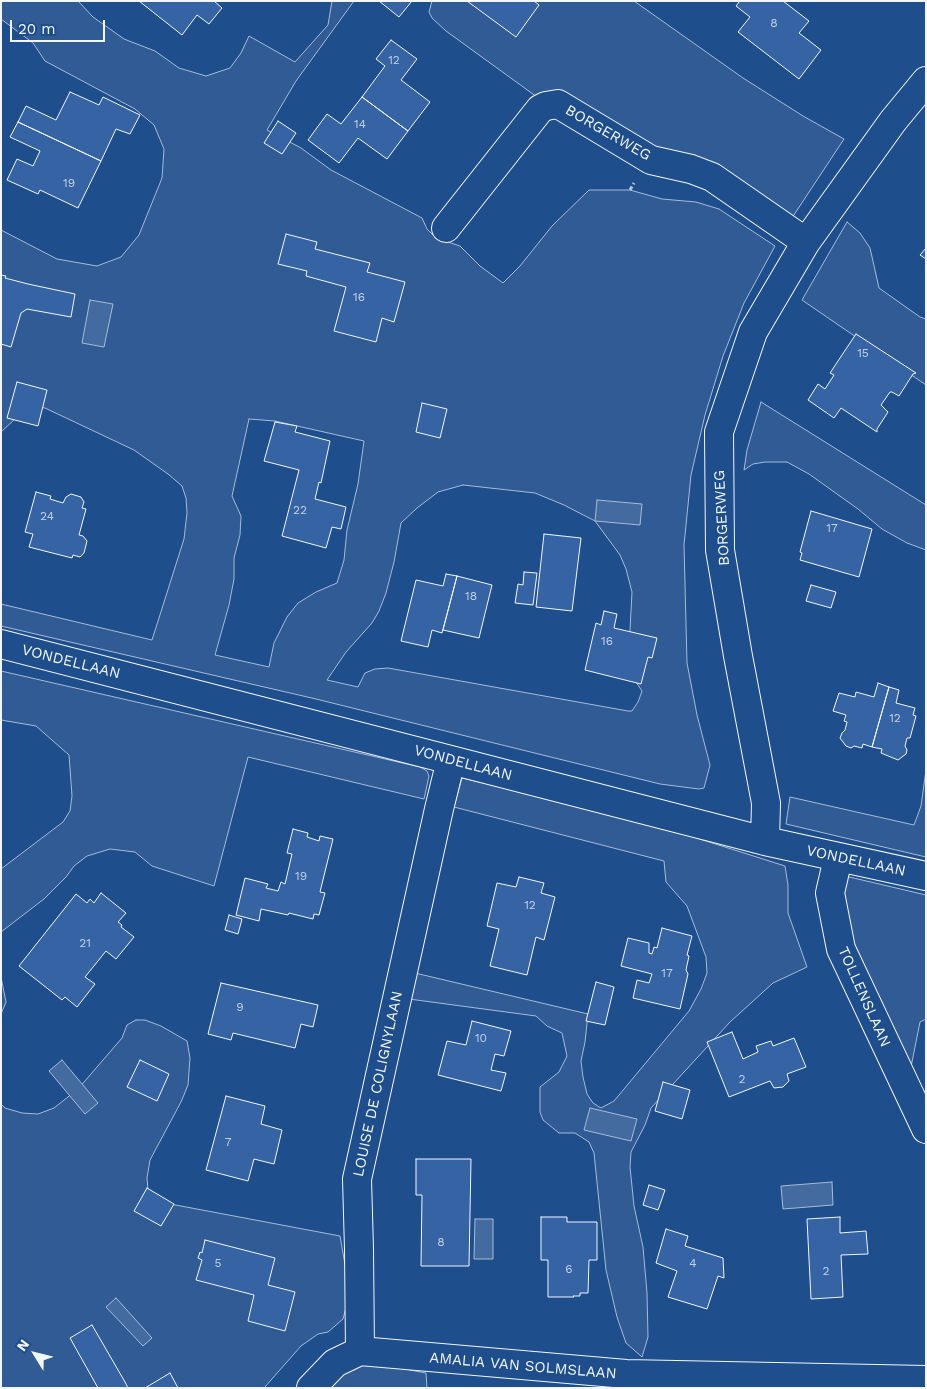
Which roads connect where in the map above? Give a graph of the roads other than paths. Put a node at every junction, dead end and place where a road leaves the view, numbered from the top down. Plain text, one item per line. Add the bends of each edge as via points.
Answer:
1 (926, 80) edge
2 (446, 228) dead end
3 (806, 242) junction
4 (1, 644) edge
5 (451, 760) junction
6 (765, 841) junction
7 (838, 858) junction
8 (926, 876) edge
9 (926, 1129) edge
10 (360, 1352) junction
11 (926, 1380) edge
12 (311, 1388) edge

1 - 3 street, BORGERWEG
2 - 3 street, BORGERWEG via 540,110 558,104 651,160 712,177
3 - 6 street, BORGERWEG via 753,332 719,432 720,550 766,803
4 - 5 street, VONDELLAAN
5 - 6 street, VONDELLAAN
5 - 10 street, LOUISE DE COLIGNYLAAN via 356,1180
6 - 7 street, VONDELLAAN
7 - 8 street, VONDELLAAN
7 - 9 street, TOLLENSLAAN via 830,893 841,948
10 - 11 street, AMALIA VAN SOLMSLAAN via 626,1374
10 - 12 street via 335,1363

